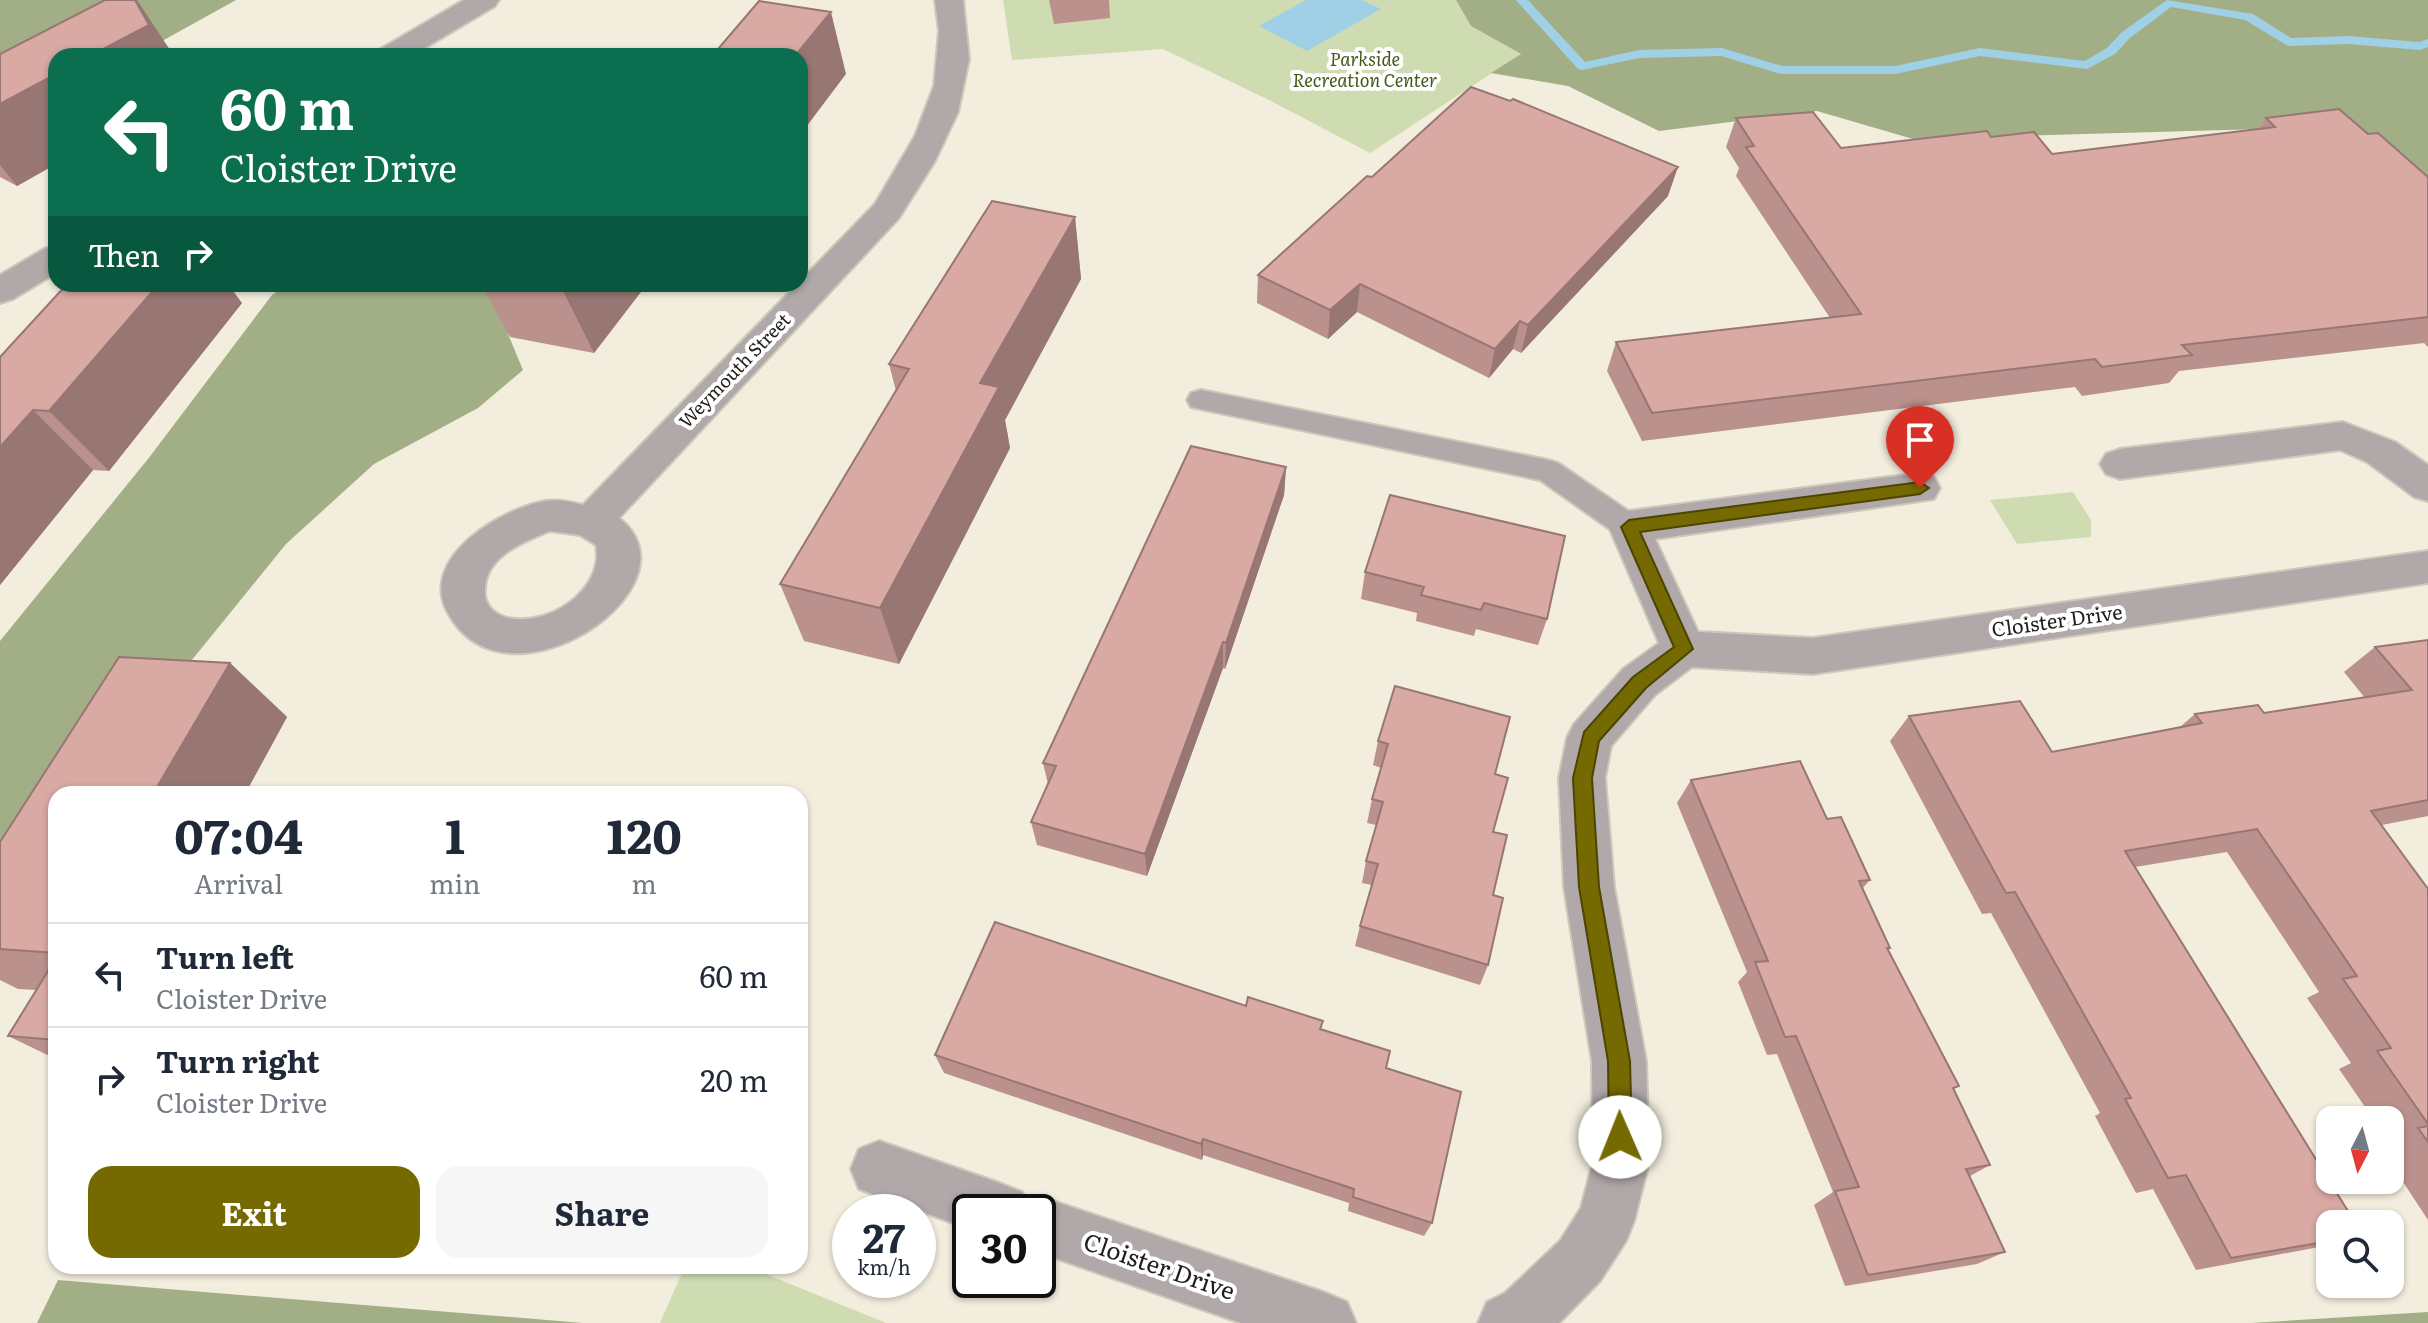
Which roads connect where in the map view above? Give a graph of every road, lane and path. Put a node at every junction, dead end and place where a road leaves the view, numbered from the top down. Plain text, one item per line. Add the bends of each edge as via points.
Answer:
1 (485, 0) edge
2 (949, 0) edge
3 (404, 48) edge
4 (48, 262) edge
5 (0, 291) edge
6 (1201, 400) dead end
7 (2120, 464) dead end
8 (2428, 486) edge
9 (1920, 488) dead end
10 (592, 521) dead end
11 (1629, 527) junction
12 (2428, 567) edge
13 (1684, 649) junction
14 (879, 1169) dead end
15 (952, 1195) edge
16 (1056, 1230) edge
17 (1326, 1323) edge
18 (1508, 1323) edge

1 - 3 street
2 - 10 street, Weymouth Street via 957,42 949,94 920,160 887,211
4 - 5 street
6 - 11 lane via 1548,471
7 - 8 street via 2343,436 2381,452
9 - 11 street
11 - 13 street
12 - 13 street, Cloister Drive via 1813,656
13 - 18 street via 1639,682 1590,738 1582,778 1589,887 1619,1061 1621,1162 1606,1221 1580,1261 1526,1314
14 - 15 street
16 - 17 street, Cloister Drive

